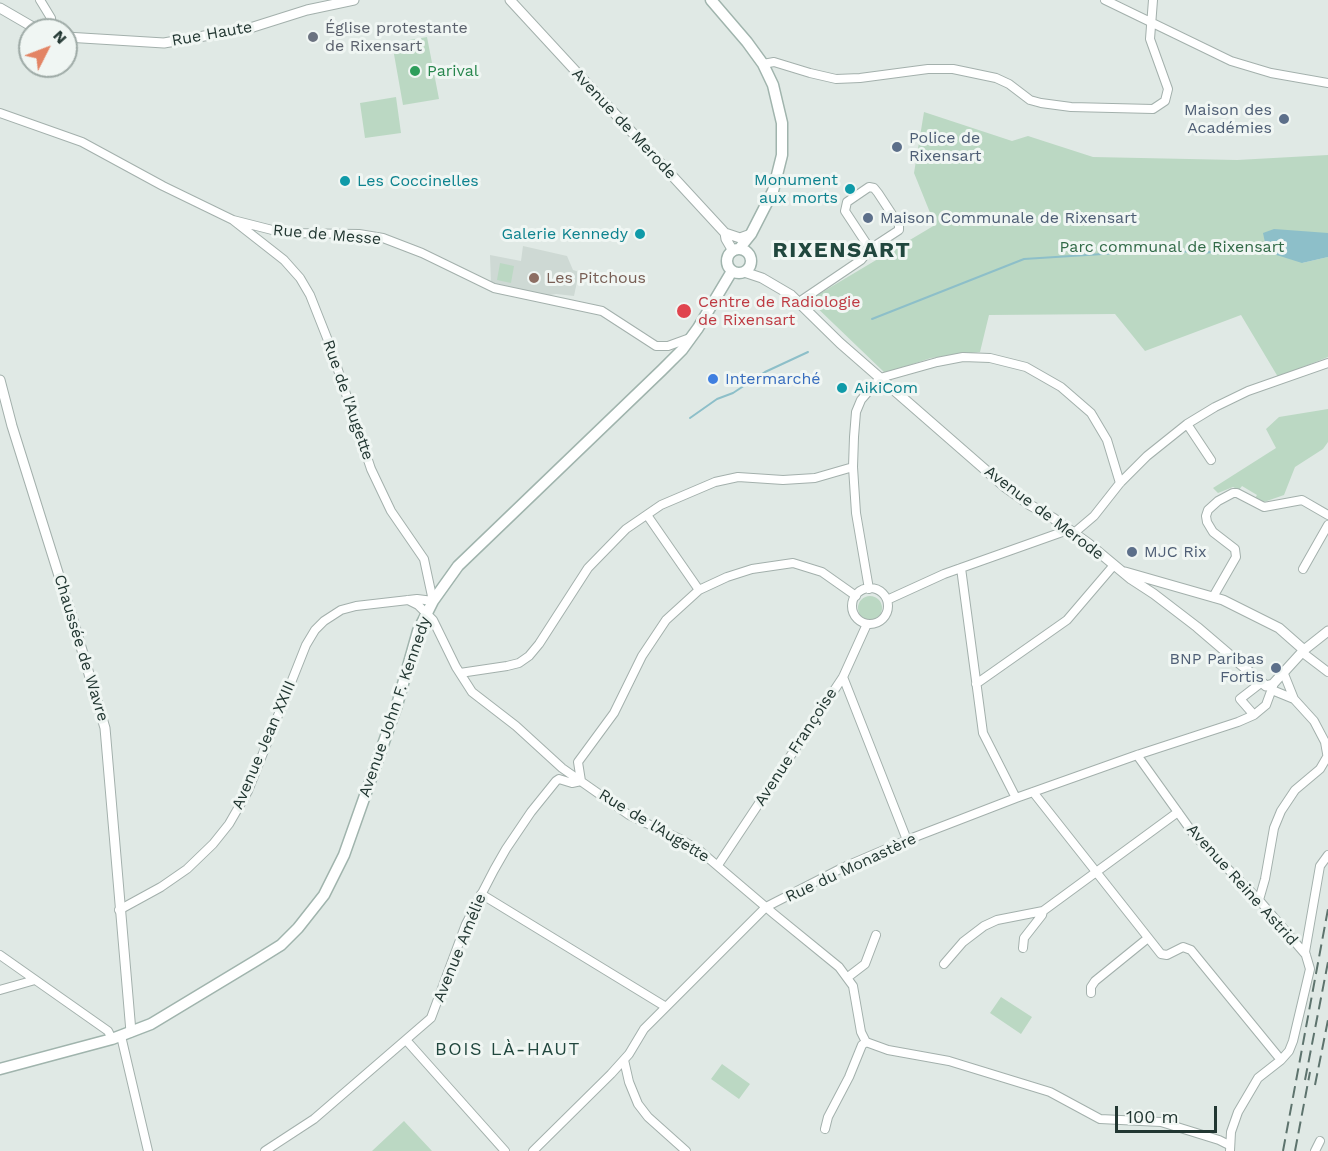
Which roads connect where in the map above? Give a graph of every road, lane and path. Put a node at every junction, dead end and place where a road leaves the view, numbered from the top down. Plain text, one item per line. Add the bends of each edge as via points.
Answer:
1 (40, 0) edge
2 (354, 0) edge
3 (510, 0) edge
4 (711, 0) edge
5 (1105, 0) edge
6 (1153, 0) edge
7 (0, 8) edge
8 (18, 18) edge
9 (51, 18) edge
10 (1151, 22) junction
11 (78, 38) edge
12 (763, 64) junction
13 (1328, 83) edge
14 (0, 113) edge
15 (233, 220) junction
16 (725, 234) junction
17 (751, 234) junction
18 (870, 249) junction
19 (736, 250) junction
20 (732, 271) junction
21 (744, 272) junction
22 (799, 302) junction
23 (691, 338) junction
24 (1328, 363) edge
25 (880, 378) junction
26 (0, 380) edge
27 (1187, 424) junction
28 (1211, 460) dead end
29 (853, 467) junction
30 (1120, 483) junction
31 (647, 514) junction
32 (1328, 514) edge
33 (1328, 525) edge
34 (1071, 531) junction
35 (961, 568) junction
36 (1118, 568) junction
37 (1303, 569) dead end
38 (1160, 582) junction
39 (869, 589) junction
40 (699, 590) junction
41 (1154, 594) junction
42 (856, 596) junction
43 (1213, 597) junction
44 (408, 600) junction
45 (887, 600) junction
46 (433, 601) junction
47 (426, 613) junction
48 (867, 624) junction
49 (1328, 632) edge
50 (1304, 652) junction
51 (1328, 672) edge
52 (460, 673) junction
53 (1284, 674) junction
54 (843, 677) junction
55 (1262, 682) junction
56 (976, 684) junction
57 (1273, 687) junction
58 (1294, 699) junction
59 (1254, 715) junction
60 (1137, 755) junction
61 (1327, 758) edge
62 (581, 781) junction
63 (1033, 792) junction
64 (1016, 798) junction
65 (1178, 812) junction
66 (907, 840) junction
67 (1328, 855) edge
68 (718, 865) junction
69 (1095, 872) junction
70 (481, 894) junction
71 (1259, 900) junction
72 (766, 907) junction
73 (119, 910) junction
74 (1043, 910) junction
75 (876, 935) dead end
76 (1148, 938) junction
77 (1023, 948) dead end
78 (0, 955) edge
79 (1306, 956) junction
80 (944, 964) dead end
81 (848, 977) junction
82 (35, 980) junction
83 (0, 990) edge
84 (1091, 993) dead end
85 (666, 1006) junction
86 (121, 1036) junction
87 (406, 1040) junction
88 (866, 1042) junction
89 (624, 1060) junction
90 (1281, 1060) junction
91 (0, 1069) edge
92 (825, 1128) dead end
93 (1320, 1142) dead end
94 (1230, 1148) edge
95 (148, 1151) edge
96 (265, 1151) edge
97 (505, 1151) edge
98 (533, 1151) edge
99 (686, 1151) edge
100 (1222, 1151) edge
101 (1315, 1151) edge

1 - 9 street
2 - 11 street, Rue Haute via 250,28 164,43
3 - 16 street, Avenue de Merode
4 - 12 main road
5 - 10 street
6 - 10 street
7 - 8 street
10 - 12 street via 1150,39 1168,89 1160,106 1146,110 1041,103 1029,100 1000,80 953,69 836,79 774,62
10 - 13 street via 1254,69
12 - 17 main road via 780,108 782,155 771,196
14 - 15 street, Rue de Messe via 82,142
15 - 23 street, Rue de Messe via 284,233 383,238 494,288 602,311 656,346
15 - 46 street, Rue de l'Augette via 284,260 310,295 371,469 391,511 424,559
16 - 17 street via 740,238
16 - 19 street, Avenue de Merode
17 - 19 main road
18 - 18 street via 845,211 847,202 868,187 874,188 899,225 899,230
18 - 22 street via 861,260
19 - 20 main road via 727,262
19 - 21 main road via 748,254 750,259
20 - 21 main road
20 - 23 main road, Avenue John F. Kennedy
21 - 22 street, Avenue de Merode via 779,286
22 - 25 street, Avenue de Merode
23 - 46 main road, Avenue John F. Kennedy via 458,566
24 - 27 street via 1248,391
25 - 29 street via 856,412
25 - 30 street via 963,357 990,358 1026,367 1060,386 1091,414 1107,440
25 - 34 street, Avenue de Merode via 1005,487
26 - 73 street, Chaussée de Wavre via 105,728
27 - 28 street
27 - 30 street
29 - 31 street via 815,478 749,477 715,482
29 - 39 street via 856,513
30 - 34 street via 1094,516
31 - 40 street
31 - 52 street via 626,529 588,568 529,656 507,666
32 - 43 street via 1302,500 1264,507 1233,493 1218,501 1208,510 1207,522 1213,532 1235,549 1236,557
33 - 37 street
34 - 35 street
34 - 36 street, Avenue de Merode
35 - 45 street
35 - 56 street
36 - 38 street
36 - 41 street, Avenue de Merode
36 - 56 street via 1067,620
38 - 41 street via 1154,587
38 - 43 street
39 - 42 street
39 - 45 street
40 - 42 street via 752,569 793,563 822,572
40 - 62 street via 666,620 646,648 614,713 578,762
41 - 55 street, Avenue de Merode
42 - 48 street via 854,613
43 - 50 street via 1280,628
44 - 46 street, Avenue Jean XXIII
44 - 47 street
44 - 73 street, Avenue Jean XXIII via 341,610 315,630 248,791 229,824 187,869
45 - 48 street via 886,615
46 - 47 main road, Avenue John F. Kennedy
47 - 52 street, Rue de l'Augette
47 - 86 main road, Avenue John F. Kennedy via 344,855 324,895 280,945 175,1011
48 - 54 street, Avenue Françoise
49 - 50 street
50 - 51 street
50 - 53 street
52 - 62 street, Rue de l'Augette via 472,692
53 - 57 street
53 - 58 street
54 - 66 street
54 - 68 street, Avenue Françoise
55 - 57 street, Avenue de Merode
55 - 59 street via 1240,699
56 - 64 street via 983,733
57 - 58 street
57 - 59 street via 1266,705
58 - 61 street via 1314,721
59 - 60 street, Rue du Monastère
60 - 63 street, Rue du Monastère
60 - 65 street, Avenue Reine Astrid
61 - 71 street via 1295,790 1281,811
62 - 68 street, Rue de l'Augette via 628,815 680,839
62 - 70 street, Avenue Amélie via 556,781 531,812
63 - 64 street, Rue du Monastère
63 - 69 street
64 - 66 street, Rue du Monastère
65 - 69 street
65 - 71 street, Avenue Reine Astrid via 1195,836
66 - 72 street, Rue du Monastère
67 - 79 street via 1320,866
68 - 72 street, Rue de l'Augette
69 - 74 street
69 - 76 street
70 - 85 street
70 - 87 street, Avenue Amélie via 431,1018
71 - 79 street, Avenue Reine Astrid
72 - 81 street, Rue de l'Augette
72 - 85 street, Rue du Monastère
73 - 86 street, Chaussée de Wavre
74 - 77 street via 1024,938
74 - 80 street via 984,926
75 - 81 street via 865,964
76 - 84 street via 1095,981
76 - 90 street via 1163,956 1183,946 1191,950
78 - 82 street
79 - 90 street via 1308,981 1293,1041
81 - 88 street, Rue de l'Augette
82 - 83 street
82 - 86 street
85 - 89 street, Rue du Monastère via 644,1029
86 - 91 main road, Avenue John F. Kennedy
86 - 95 street
87 - 96 street via 314,1119
87 - 97 street
88 - 92 street
88 - 94 street via 949,1061 1050,1092 1100,1119 1161,1122 1212,1137
89 - 98 street, Rue du Monastère
89 - 99 street via 638,1104
90 - 94 street via 1258,1078 1244,1100 1235,1117
93 - 101 street
94 - 100 street

